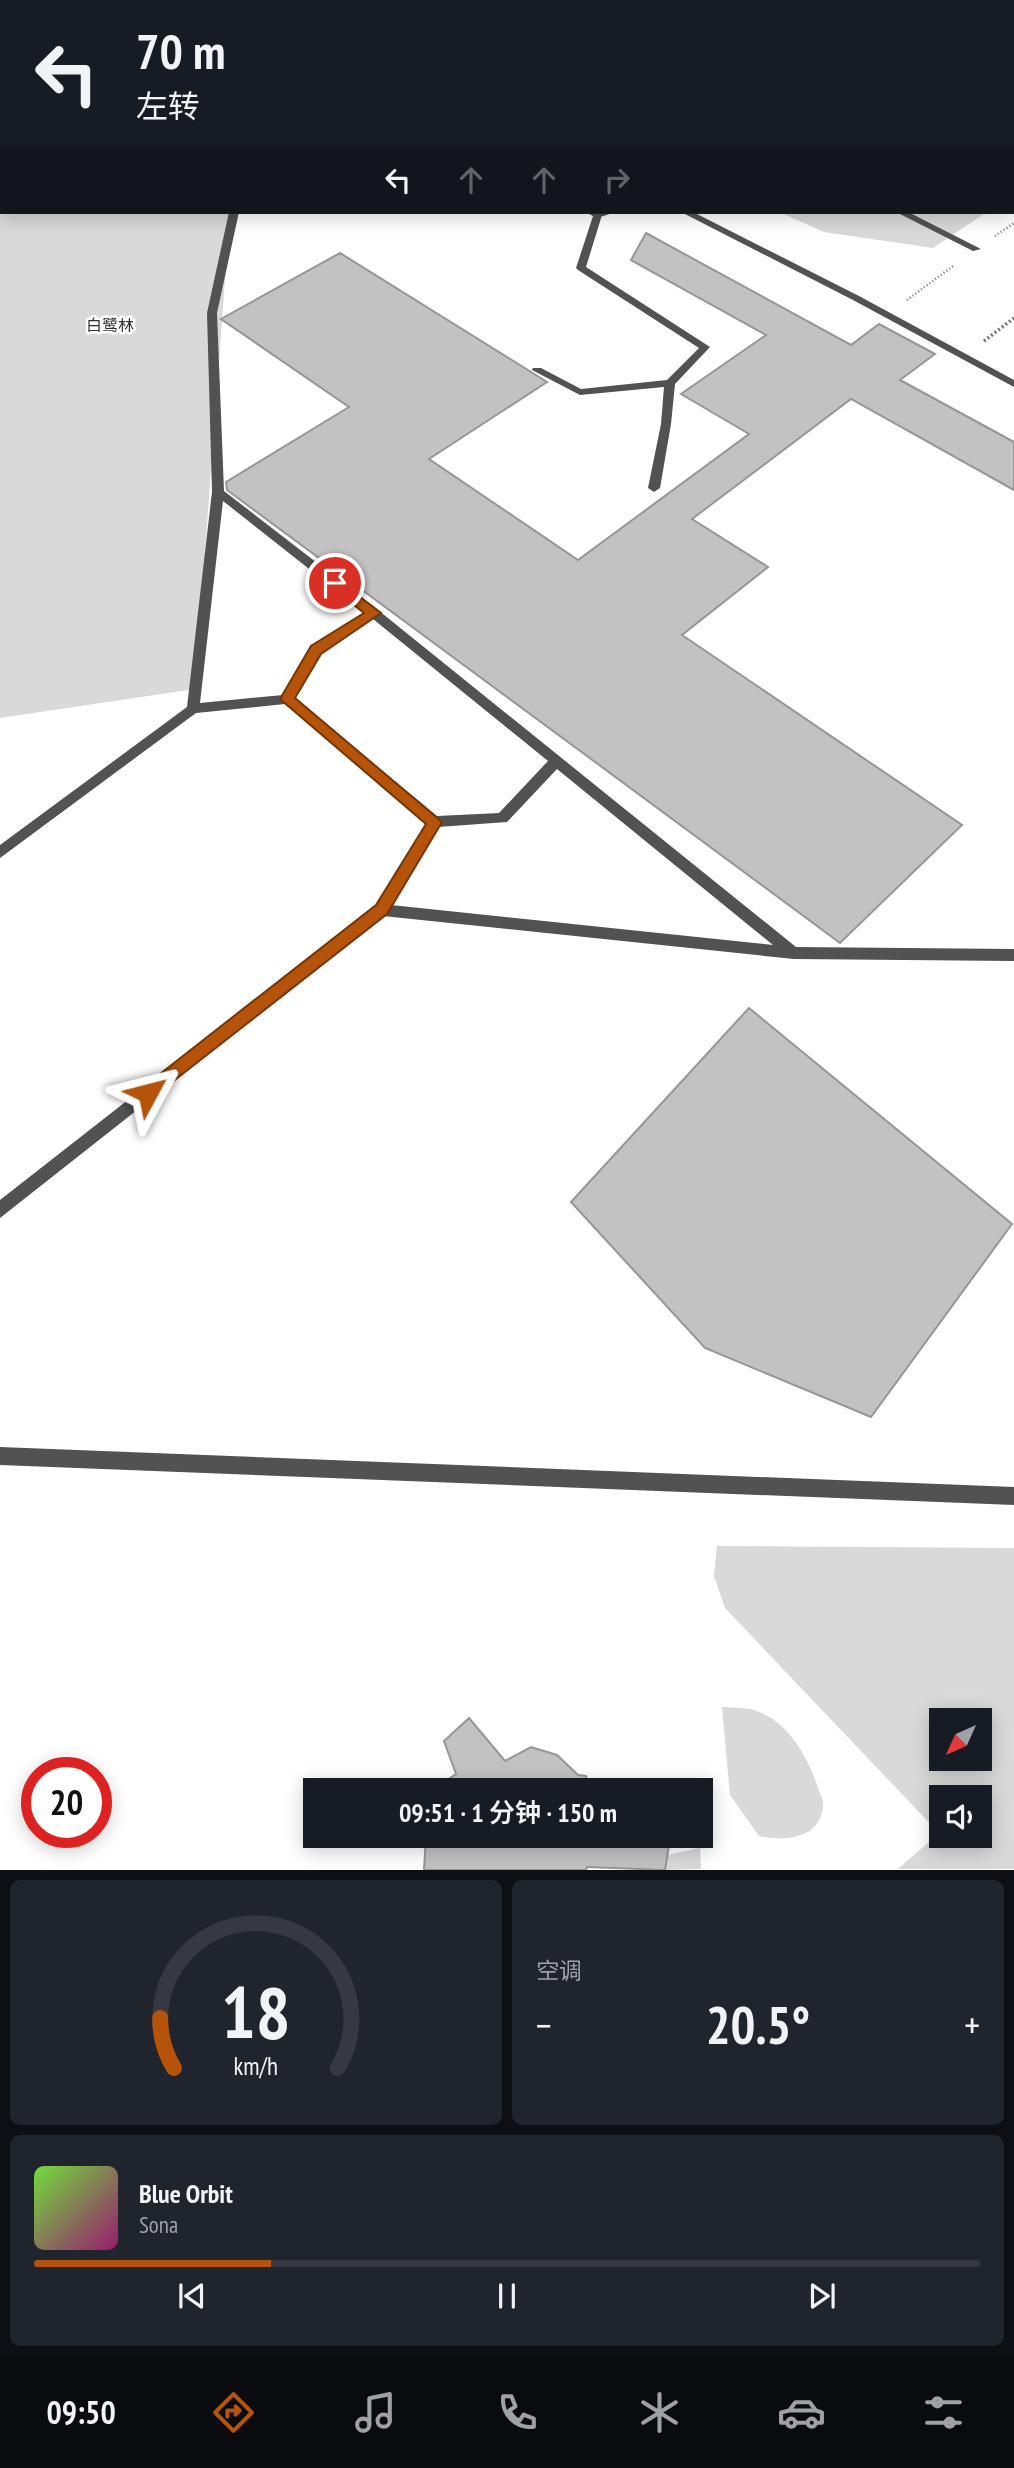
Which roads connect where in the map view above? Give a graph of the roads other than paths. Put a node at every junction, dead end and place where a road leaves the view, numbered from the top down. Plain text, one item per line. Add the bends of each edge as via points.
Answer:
1 (234, 214) edge
2 (593, 214) edge
3 (690, 214) edge
4 (905, 214) edge
5 (976, 249) road end
6 (537, 370) dead end
7 (670, 383) junction
8 (1014, 384) edge
9 (654, 488) dead end
10 (218, 492) junction
11 (374, 613) junction
12 (287, 699) junction
13 (193, 709) junction
14 (555, 762) junction
15 (435, 822) junction
16 (0, 852) edge
17 (381, 910) junction
18 (794, 953) junction
19 (1014, 955) edge
20 (0, 1210) edge
21 (0, 1456) edge
22 (1014, 1496) edge

1 - 10 street via 212,313
2 - 7 street via 580,268 705,347
3 - 8 street
4 - 5 street
6 - 7 street via 580,392
7 - 9 street
10 - 11 street
10 - 13 street
11 - 12 street via 316,650
11 - 14 street
12 - 13 street
12 - 15 street
13 - 16 street
14 - 15 street via 502,818
14 - 18 street
15 - 17 street
17 - 18 street
17 - 20 street
18 - 19 street
21 - 22 street

